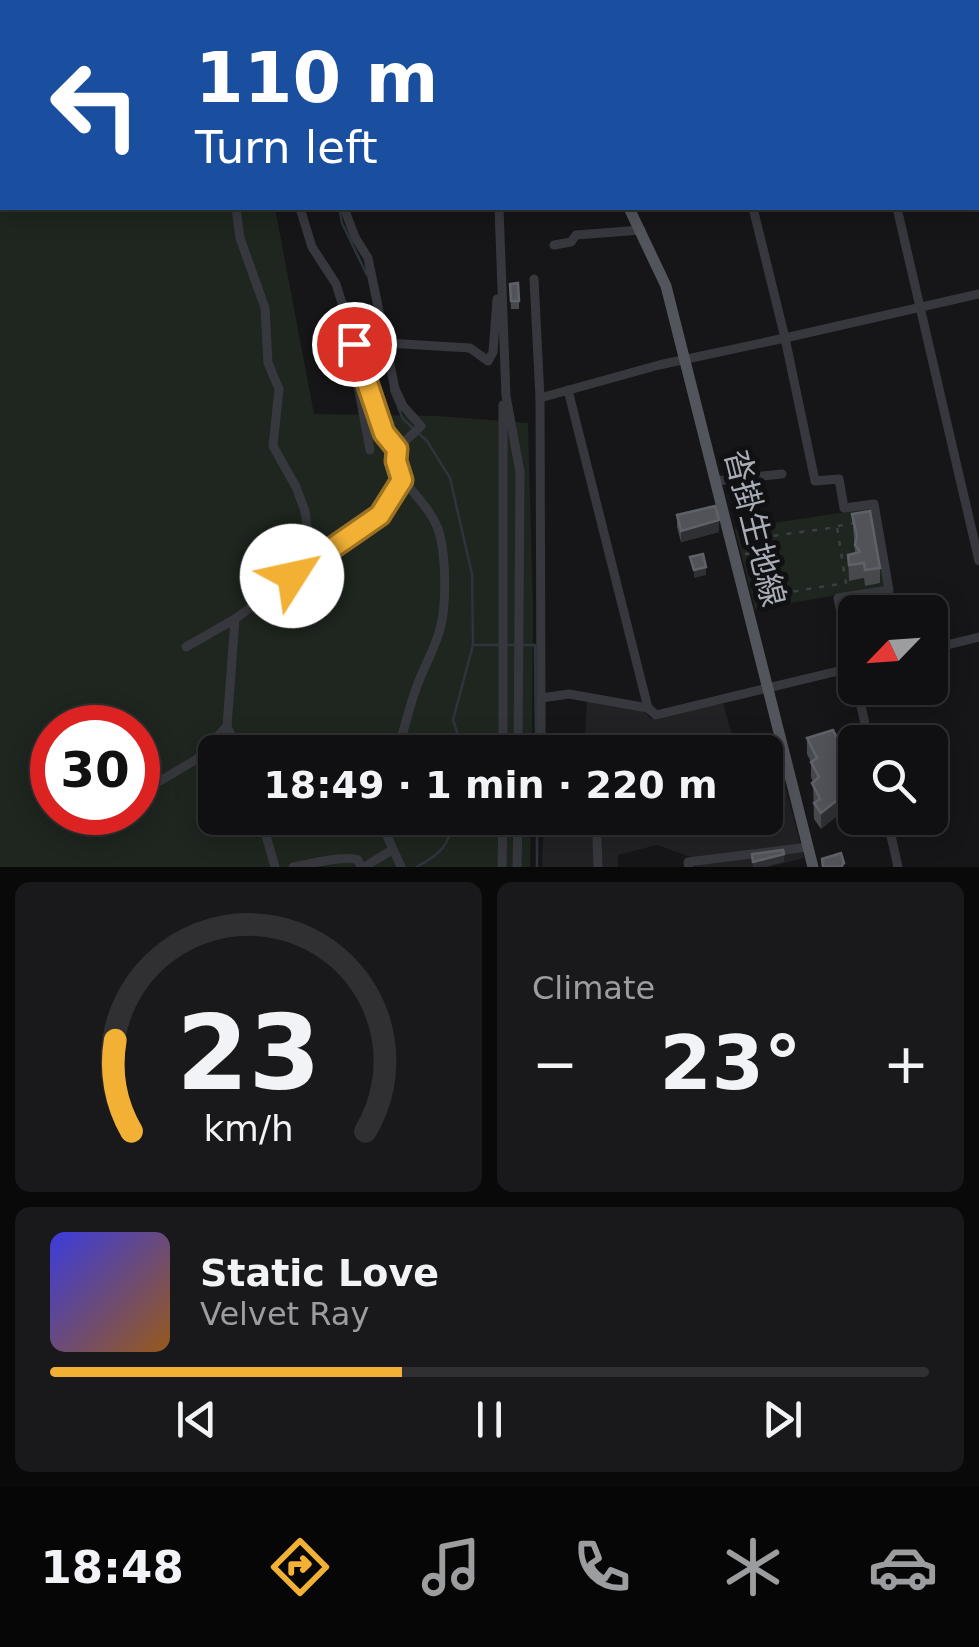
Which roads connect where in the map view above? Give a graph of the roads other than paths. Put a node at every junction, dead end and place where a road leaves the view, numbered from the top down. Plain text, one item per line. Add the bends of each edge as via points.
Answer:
1 (236, 210) edge
2 (301, 210) edge
3 (345, 210) edge
4 (498, 210) edge
5 (630, 210) edge
6 (753, 210) edge
7 (897, 210) edge
8 (641, 230) junction
9 (554, 246) dead end
10 (534, 279) dead end
11 (500, 287) junction
12 (979, 294) edge
13 (920, 307) junction
14 (348, 326) junction
15 (785, 338) junction
16 (386, 343) junction
17 (684, 359) junction
18 (568, 390) junction
19 (506, 396) junction
20 (540, 398) junction
21 (397, 449) junction
22 (370, 450) dead end
23 (782, 474) dead end
24 (402, 480) junction
25 (715, 482) junction
26 (979, 561) edge
27 (312, 562) junction
28 (857, 595) edge
29 (235, 619) junction
30 (979, 637) edge
31 (948, 645) edge
32 (186, 647) dead end
33 (838, 671) edge
34 (766, 688) junction
35 (541, 698) junction
36 (648, 708) junction
37 (227, 726) junction
38 (231, 735) edge
39 (402, 735) edge
40 (503, 735) edge
41 (518, 735) edge
42 (541, 735) edge
43 (160, 781) dead end
44 (266, 835) edge
45 (386, 835) edge
46 (503, 835) edge
47 (518, 835) edge
48 (890, 835) edge
49 (598, 839) dead end
50 (808, 847) junction
51 (397, 859) edge
52 (276, 867) edge
53 (293, 867) edge
54 (362, 867) edge
55 (502, 867) edge
56 (517, 867) edge
57 (598, 867) edge
58 (689, 867) edge
59 (813, 867) edge
60 (898, 867) edge

1 - 27 street via 265,308 268,364 279,389 273,446 304,510
2 - 14 street
3 - 16 street via 368,258
4 - 11 street
5 - 8 main road, 沓掛生地線
6 - 15 street
7 - 13 street
8 - 9 street via 576,235
8 - 17 main road, 沓掛生地線 via 666,286
10 - 20 street
11 - 16 street via 488,360 470,348
11 - 19 street
12 - 13 street
13 - 15 street
13 - 26 street
14 - 21 street via 384,433
14 - 22 street
15 - 17 street
15 - 28 street via 815,481 838,479 844,508 874,504 889,590
16 - 21 street via 395,388 421,426
17 - 18 street
17 - 25 main road, 沓掛生地線
18 - 20 street
18 - 36 street
19 - 40 street
19 - 41 street via 520,472
20 - 35 street
21 - 24 street
23 - 25 street
24 - 27 street via 380,515
24 - 39 street via 440,532 444,599 441,626
25 - 34 main road, 沓掛生地線
27 - 29 street
29 - 32 street
29 - 37 street
30 - 31 street
33 - 34 street
34 - 36 street via 656,715
34 - 50 main road, 沓掛生地線
35 - 36 street via 568,694
35 - 42 street
37 - 38 street
37 - 43 street via 197,759
44 - 52 street
45 - 51 street
46 - 55 street
47 - 56 street
48 - 60 street
49 - 57 street
50 - 58 street via 688,862
50 - 59 main road, 沓掛生地線
51 - 54 street
53 - 54 street via 345,857

